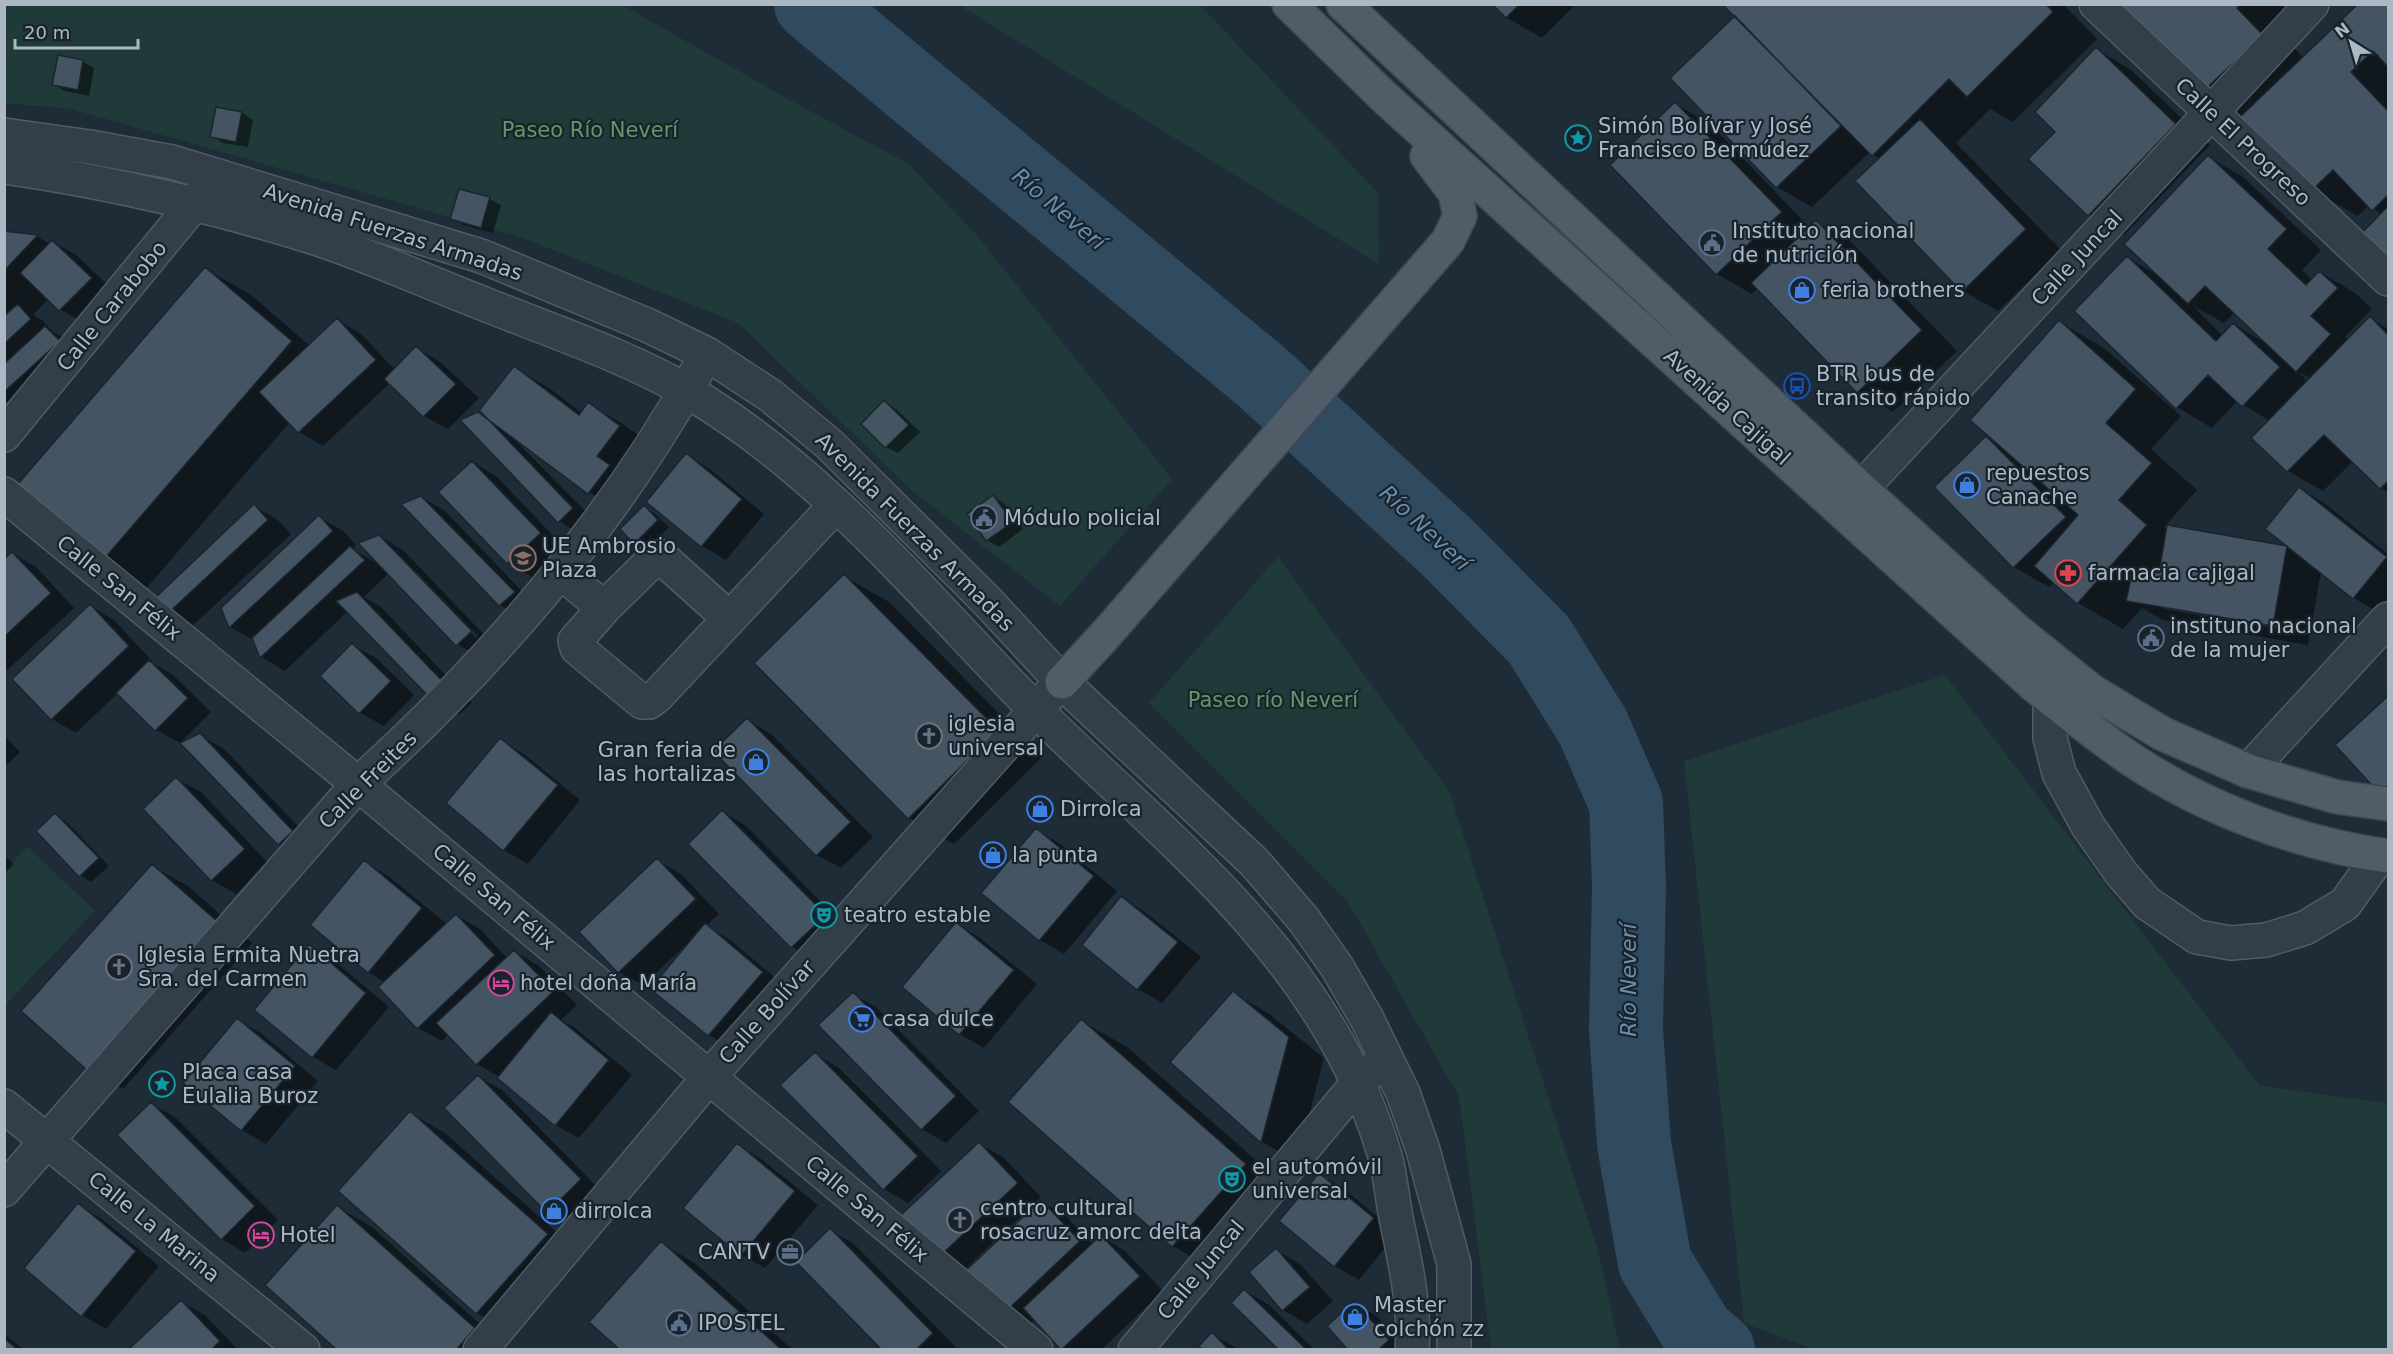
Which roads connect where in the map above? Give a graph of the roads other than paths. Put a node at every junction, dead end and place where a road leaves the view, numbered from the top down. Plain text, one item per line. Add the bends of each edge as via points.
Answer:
1 (1289, 4) edge
2 (1343, 4) edge
3 (2096, 4) edge
4 (2312, 4) edge
5 (1383, 96) junction
6 (2212, 112) junction
7 (4, 135) edge
8 (4, 167) edge
9 (217, 175) junction
10 (195, 204) junction
11 (2388, 279) edge
12 (707, 354) junction
13 (686, 391) junction
14 (4, 435) edge
15 (4, 494) edge
16 (1852, 501) junction
17 (836, 505) junction
18 (561, 572) junction
19 (604, 608) junction
20 (729, 618) junction
21 (2388, 619) edge
22 (1062, 682) junction
23 (2050, 698) junction
24 (1036, 710) junction
25 (2248, 771) junction
26 (358, 784) junction
27 (2388, 804) edge
28 (2384, 855) edge
29 (1386, 1058) junction
30 (709, 1077) junction
31 (1358, 1083) junction
32 (4, 1106) edge
33 (47, 1140) junction
34 (4, 1190) edge
35 (303, 1350) edge
36 (480, 1350) edge
37 (1036, 1350) edge
38 (1135, 1350) edge
39 (1412, 1350) edge
40 (1454, 1350) edge

1 - 5 main road, Avenida Cajigal
2 - 16 main road, Avenida Cajigal
3 - 6 street, Calle El Progreso
4 - 6 street, Calle Juncal
5 - 16 main road, Avenida Cajigal
5 - 22 main road via 1455,193 1460,216 1448,241
6 - 11 street, Calle El Progreso
6 - 16 street, Calle Juncal
7 - 9 street, Avenida Fuerzas Armadas via 172,162
8 - 10 street, Avenida Fuerzas Armadas
9 - 10 street, Calle Carabobo
9 - 12 street, Avenida Fuerzas Armadas via 481,256
10 - 13 street, Avenida Fuerzas Armadas via 317,239 628,362
10 - 14 street, Calle Carabobo
12 - 13 street, Calle Freites
12 - 22 street, Avenida Fuerzas Armadas via 771,396 829,444 987,601
13 - 17 street, Avenida Fuerzas Armadas via 744,428
13 - 18 street, Calle Freites via 641,463
15 - 26 street, Calle San Félix
16 - 23 main road, Avenida Cajigal
16 - 25 main road, Avenida Cajigal via 2093,692 2163,734
17 - 20 street
17 - 24 street, Avenida Fuerzas Armadas
18 - 19 street
18 - 26 street, Calle Freites via 482,665
19 - 20 street via 656,557 661,557
19 - 20 street via 575,641 577,648 642,702 657,696
21 - 25 street
22 - 24 street, Calle Bolívar
22 - 29 street, Avenida Fuerzas Armadas via 1255,863 1304,920 1337,967
23 - 28 main road, Avenida Cajigal via 2112,746 2182,789 2266,828 2356,852
23 - 28 street via 2050,738 2059,773 2088,826 2147,903 2197,937 2230,943 2266,940 2305,928 2345,904
24 - 30 street, Calle Bolívar
24 - 31 street, Avenida Fuerzas Armadas via 1254,923 1325,1021
25 - 27 main road, Avenida Cajigal via 2337,797
26 - 30 street, Calle San Félix
26 - 33 street, Calle Freites
29 - 31 street, Calle Juncal
29 - 40 street, Avenida Fuerzas Armadas via 1424,1150 1454,1264
30 - 36 street, Calle Bolívar
30 - 37 street, Calle San Félix
31 - 38 street, Calle Juncal
31 - 39 street, Avenida Fuerzas Armadas via 1386,1160 1410,1279
32 - 33 street, Calle La Marina
33 - 34 street, Calle Freites
33 - 35 street, Calle La Marina

